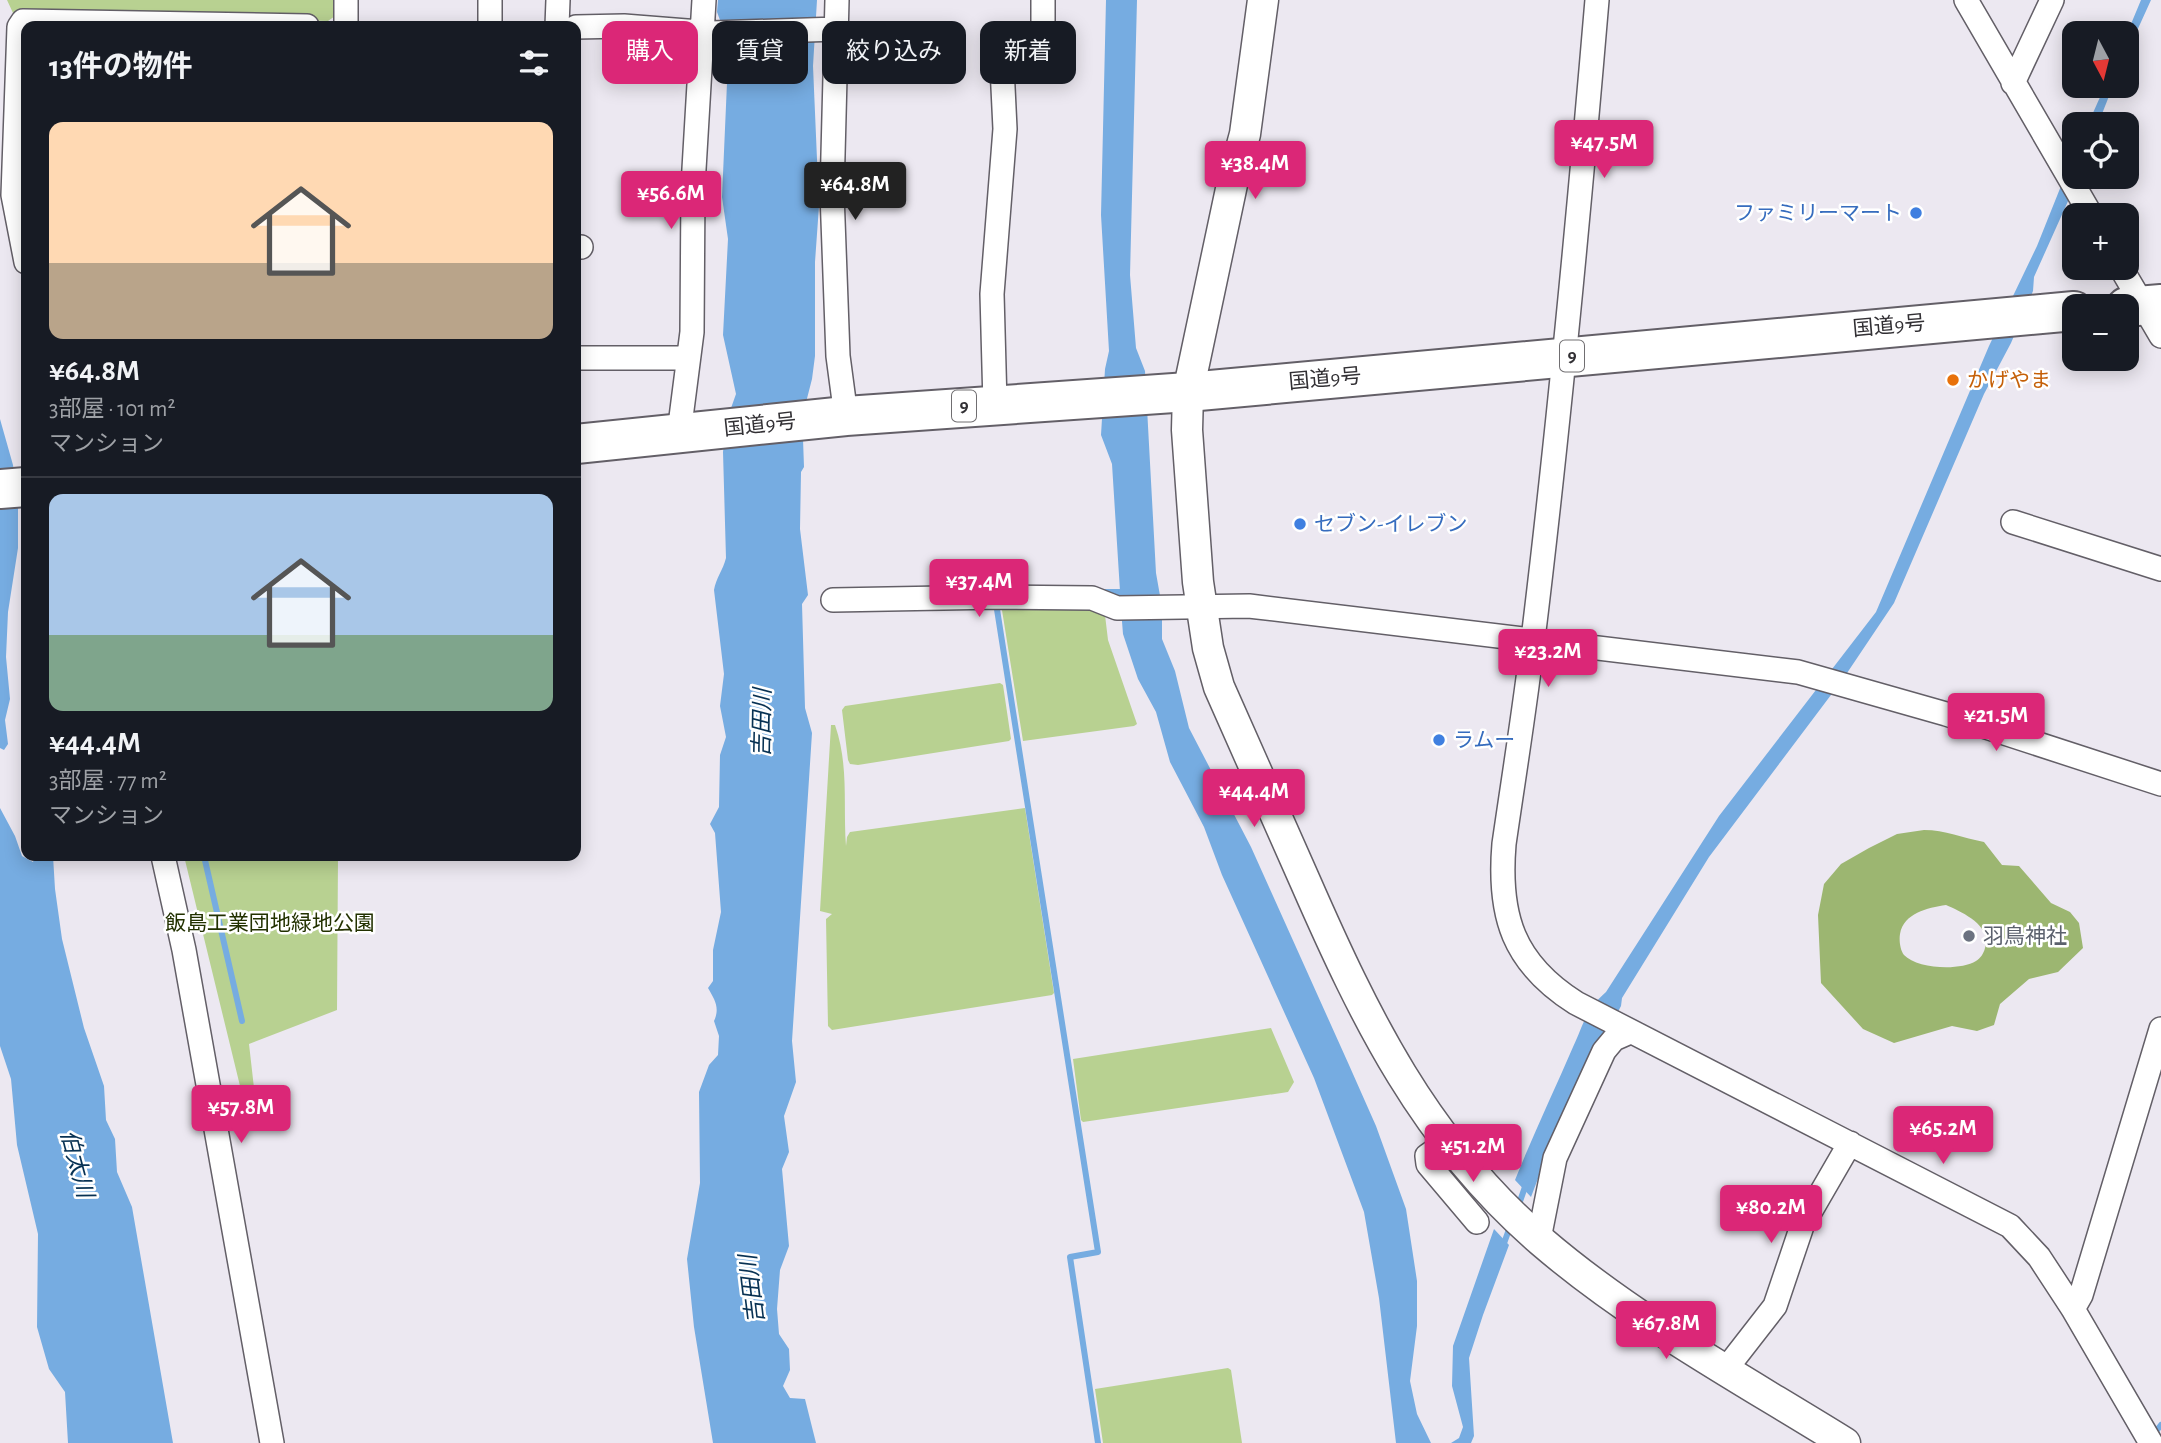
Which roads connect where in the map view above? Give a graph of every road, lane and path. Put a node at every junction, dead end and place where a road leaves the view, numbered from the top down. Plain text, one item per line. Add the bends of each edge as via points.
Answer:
1 (346, 0) edge
2 (490, 0) edge
3 (558, 0) edge
4 (704, 0) edge
5 (837, 0) edge
6 (1043, 0) edge
7 (1263, 0) edge
8 (1597, 0) edge
9 (1966, 0) edge
10 (2052, 0) edge
11 (22, 21) edge
12 (64, 21) edge
13 (346, 21) edge
14 (490, 21) edge
15 (558, 21) edge
16 (837, 21) edge
17 (21, 24) edge
18 (581, 27) edge
19 (822, 29) edge
20 (708, 33) junction
21 (2013, 83) junction
22 (835, 84) edge
23 (2084, 203) edge
24 (21, 236) edge
25 (2128, 280) edge
26 (2062, 312) edge
27 (2148, 313) edge
28 (1564, 356) junction
29 (581, 358) edge
30 (678, 358) dead end
31 (1188, 392) junction
32 (995, 404) junction
33 (838, 417) junction
34 (684, 432) junction
35 (581, 443) edge
36 (21, 487) edge
37 (0, 489) edge
38 (2013, 523) dead end
39 (2161, 569) edge
40 (833, 600) dead end
41 (1201, 606) junction
42 (1533, 642) junction
43 (2161, 784) edge
44 (164, 861) edge
45 (1621, 1027) junction
46 (2161, 1029) edge
47 (1447, 1142) junction
48 (1850, 1143) junction
49 (1476, 1222) dead end
50 (1533, 1233) junction
51 (2073, 1309) junction
52 (1726, 1368) junction
53 (272, 1443) edge
54 (1845, 1443) edge
55 (2151, 1443) edge

1 - 13 street
2 - 14 street
3 - 15 street
4 - 20 street
5 - 16 street
6 - 32 street via 1044,43 1002,46 1005,129 992,294
7 - 31 street via 1245,134
8 - 28 street
9 - 21 street
10 - 21 street
11 - 12 street
17 - 24 street via 13,195
18 - 20 street
19 - 20 street
20 - 34 street via 693,186 692,332
21 - 23 street
22 - 33 street via 832,193
25 - 27 street
26 - 28 highway, 国道9号 / 9
28 - 31 highway, 国道9号 / 9
28 - 42 street
29 - 30 street
31 - 32 highway, 国道9号 / 9
31 - 41 street
32 - 33 highway, 国道9号 / 9
33 - 34 highway, 国道9号 / 9
34 - 35 highway, 国道9号 / 9
36 - 37 highway
38 - 39 street
40 - 41 street via 1092,598 1121,608
41 - 42 street via 1249,606
41 - 47 street via 1219,687 1334,947 1402,1078
42 - 43 street via 1798,673 1946,714
42 - 45 street via 1504,844 1506,915 1522,951 1543,978
44 - 53 street
45 - 48 street
45 - 50 street via 1604,1051 1555,1158
46 - 51 street
47 - 49 street via 1427,1156 1428,1164
47 - 50 street
48 - 51 street via 2010,1226 2039,1257
48 - 52 street via 1802,1226 1775,1306
50 - 52 street via 1606,1293
51 - 55 street
52 - 54 street

